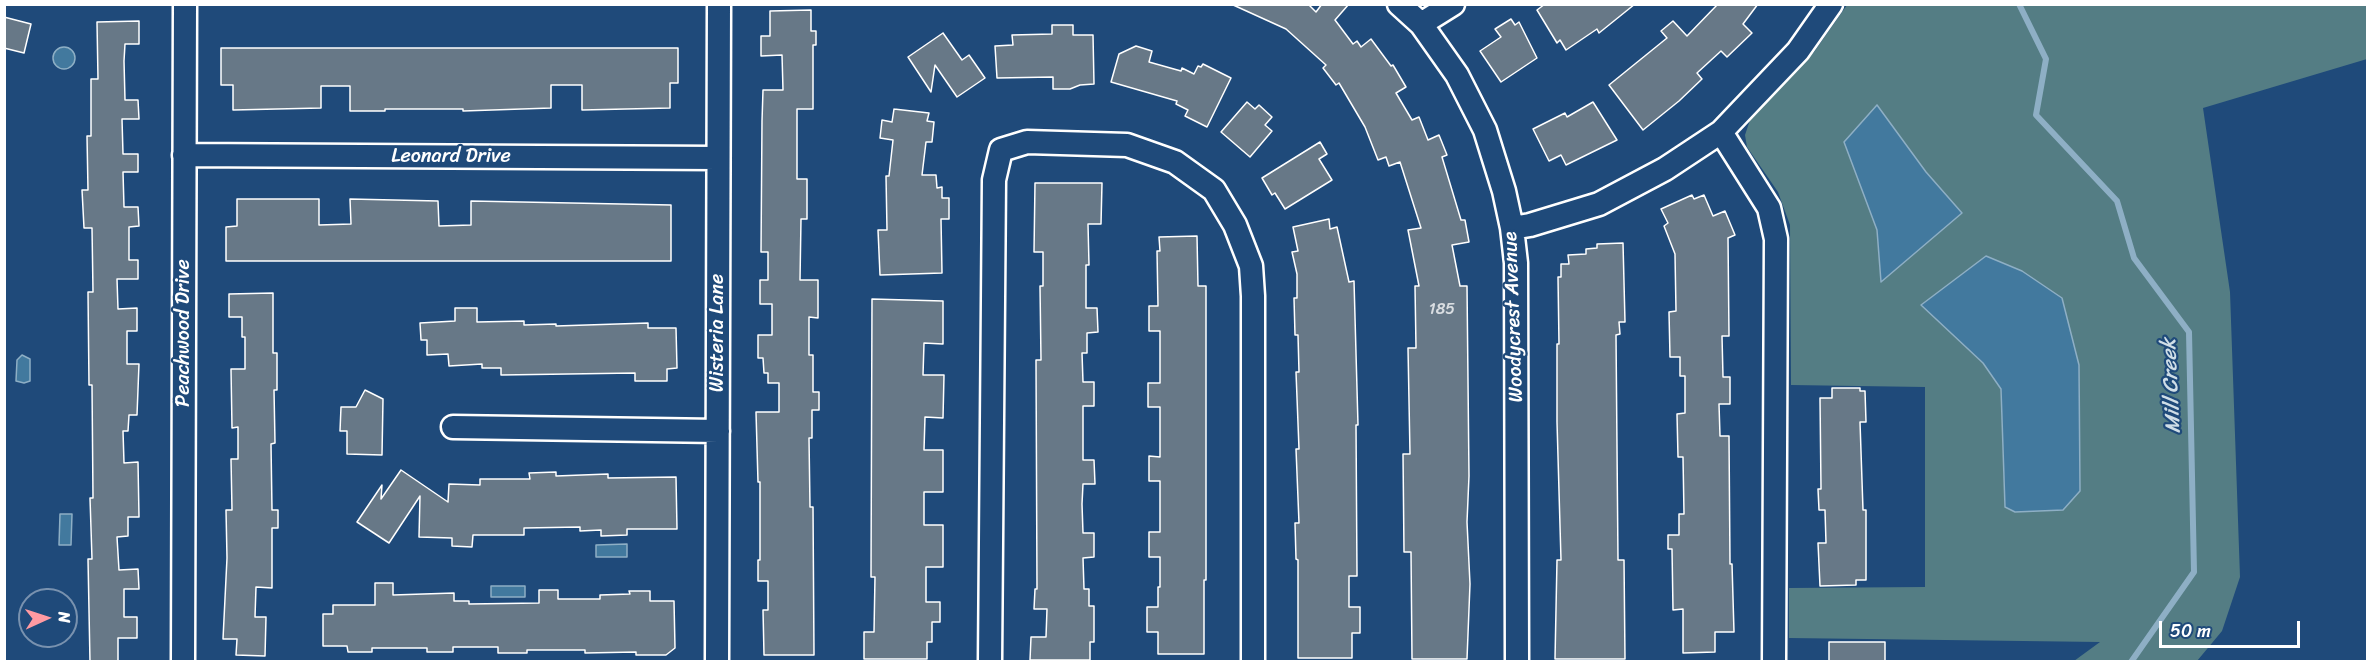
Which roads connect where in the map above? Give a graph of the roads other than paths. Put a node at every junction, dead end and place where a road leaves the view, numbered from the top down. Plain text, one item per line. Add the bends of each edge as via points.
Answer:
1 (185, 4) edge
2 (719, 4) edge
3 (1399, 4) edge
4 (1453, 4) edge
5 (1831, 4) edge
6 (1421, 24) junction
7 (1721, 132) junction
8 (184, 155) junction
9 (718, 158) junction
10 (1512, 228) junction
11 (453, 427) dead end
12 (718, 431) junction
13 (183, 662) edge
14 (717, 662) edge
15 (990, 662) edge
16 (1253, 662) edge
17 (1517, 662) edge
18 (1774, 662) edge

1 - 8 street, Peachwood Drive
2 - 9 street, Wisteria Lane
3 - 6 street, Woodycrest Avenue
4 - 6 street
5 - 7 street via 1798,51
6 - 10 street, Woodycrest Avenue via 1457,75 1485,129
7 - 10 street via 1665,169 1599,204
7 - 18 street via 1769,208 1776,239
8 - 9 street, Leonard Drive
8 - 13 street, Peachwood Drive
9 - 12 street, Wisteria Lane
10 - 17 street, Woodycrest Avenue via 1516,263
11 - 12 street
12 - 14 street, Wisteria Lane
15 - 16 street via 994,180 1001,150 1038,142 1127,145 1175,162 1214,190 1236,225 1251,266 1253,296

